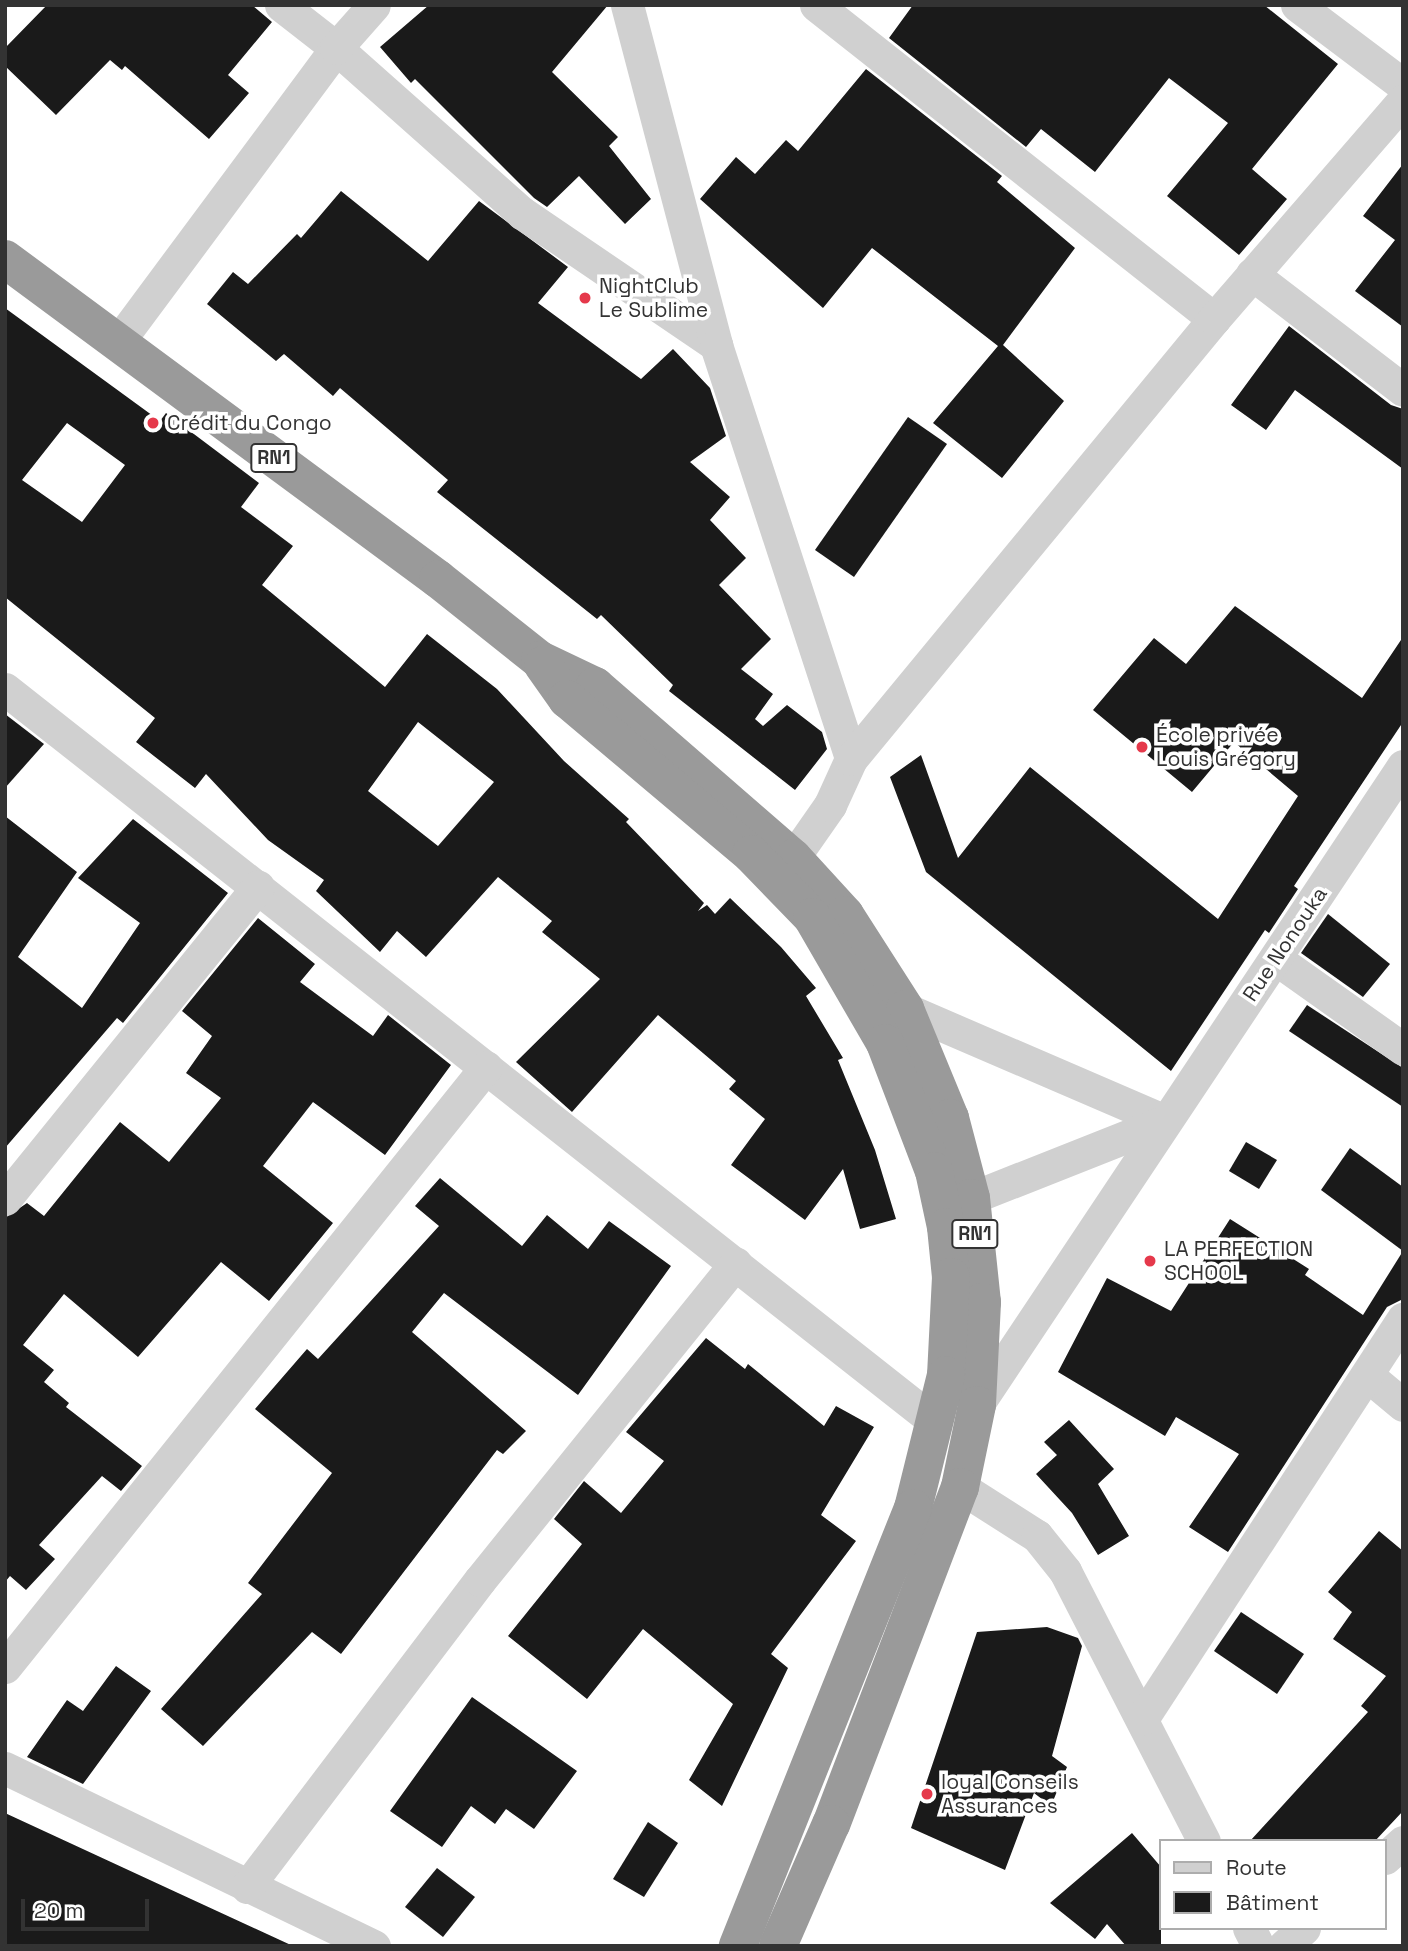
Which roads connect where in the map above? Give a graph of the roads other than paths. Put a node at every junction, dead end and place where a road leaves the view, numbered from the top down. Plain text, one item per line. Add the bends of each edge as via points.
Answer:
1 (281, 5) edge
2 (374, 5) edge
3 (627, 5) edge
4 (816, 5) edge
5 (1297, 5) edge
6 (336, 48) junction
7 (1403, 85) edge
8 (1403, 101) edge
9 (5, 259) edge
10 (1252, 274) junction
11 (1214, 319) junction
12 (118, 342) junction
13 (716, 345) junction
14 (1403, 390) edge
15 (540, 660) junction
16 (5, 689) edge
17 (851, 759) junction
18 (1403, 766) edge
19 (793, 858) junction
20 (258, 887) junction
21 (1276, 960) junction
22 (905, 1009) junction
23 (1403, 1049) edge
24 (486, 1067) junction
25 (1165, 1121) junction
26 (971, 1198) junction
27 (5, 1199) edge
28 (736, 1263) junction
29 (1403, 1318) edge
30 (1367, 1375) junction
31 (977, 1405) junction
32 (1403, 1405) edge
33 (935, 1422) junction
34 (960, 1487) junction
35 (5, 1667) edge
36 (1142, 1719) junction
37 (5, 1768) edge
38 (1203, 1839) edge
39 (1403, 1842) edge
40 (1387, 1855) edge
41 (247, 1887) junction
42 (1250, 1930) edge
43 (1302, 1930) edge
44 (374, 1946) edge
45 (738, 1946) edge
46 (778, 1946) edge
47 (1258, 1946) edge
48 (1284, 1946) edge

1 - 6 street
2 - 6 street
3 - 13 street
4 - 11 street
5 - 7 street
6 - 12 street
6 - 13 street via 522,213
8 - 10 street
9 - 12 highway, RN1
10 - 11 street
10 - 14 street
11 - 17 street
12 - 15 highway, RN1
13 - 17 street
15 - 19 highway, RN1 via 595,686
15 - 33 highway, RN1 via 566,699 751,853 812,917 885,1043 934,1171 946,1227 951,1277 946,1375
16 - 20 street
17 - 19 street via 830,805
18 - 21 street, Rue Nonouka
19 - 22 highway, RN1 via 845,915
20 - 24 street
20 - 27 street
21 - 23 street
21 - 25 street, Rue Nonouka
22 - 25 street
22 - 26 highway, RN1 via 950,1118
24 - 28 street
24 - 35 street
25 - 26 street
25 - 31 street, Rue Nonouka
26 - 31 highway, RN1 via 982,1302
28 - 33 street
28 - 41 street via 480,1580
29 - 30 street
30 - 32 street
30 - 36 street
31 - 34 highway, RN1
33 - 45 highway, RN1 via 913,1508
34 - 36 street via 1037,1535 1065,1571
34 - 46 highway, RN1 via 831,1824
36 - 38 street
37 - 41 street
39 - 40 street
41 - 44 street
42 - 47 street
43 - 48 street

